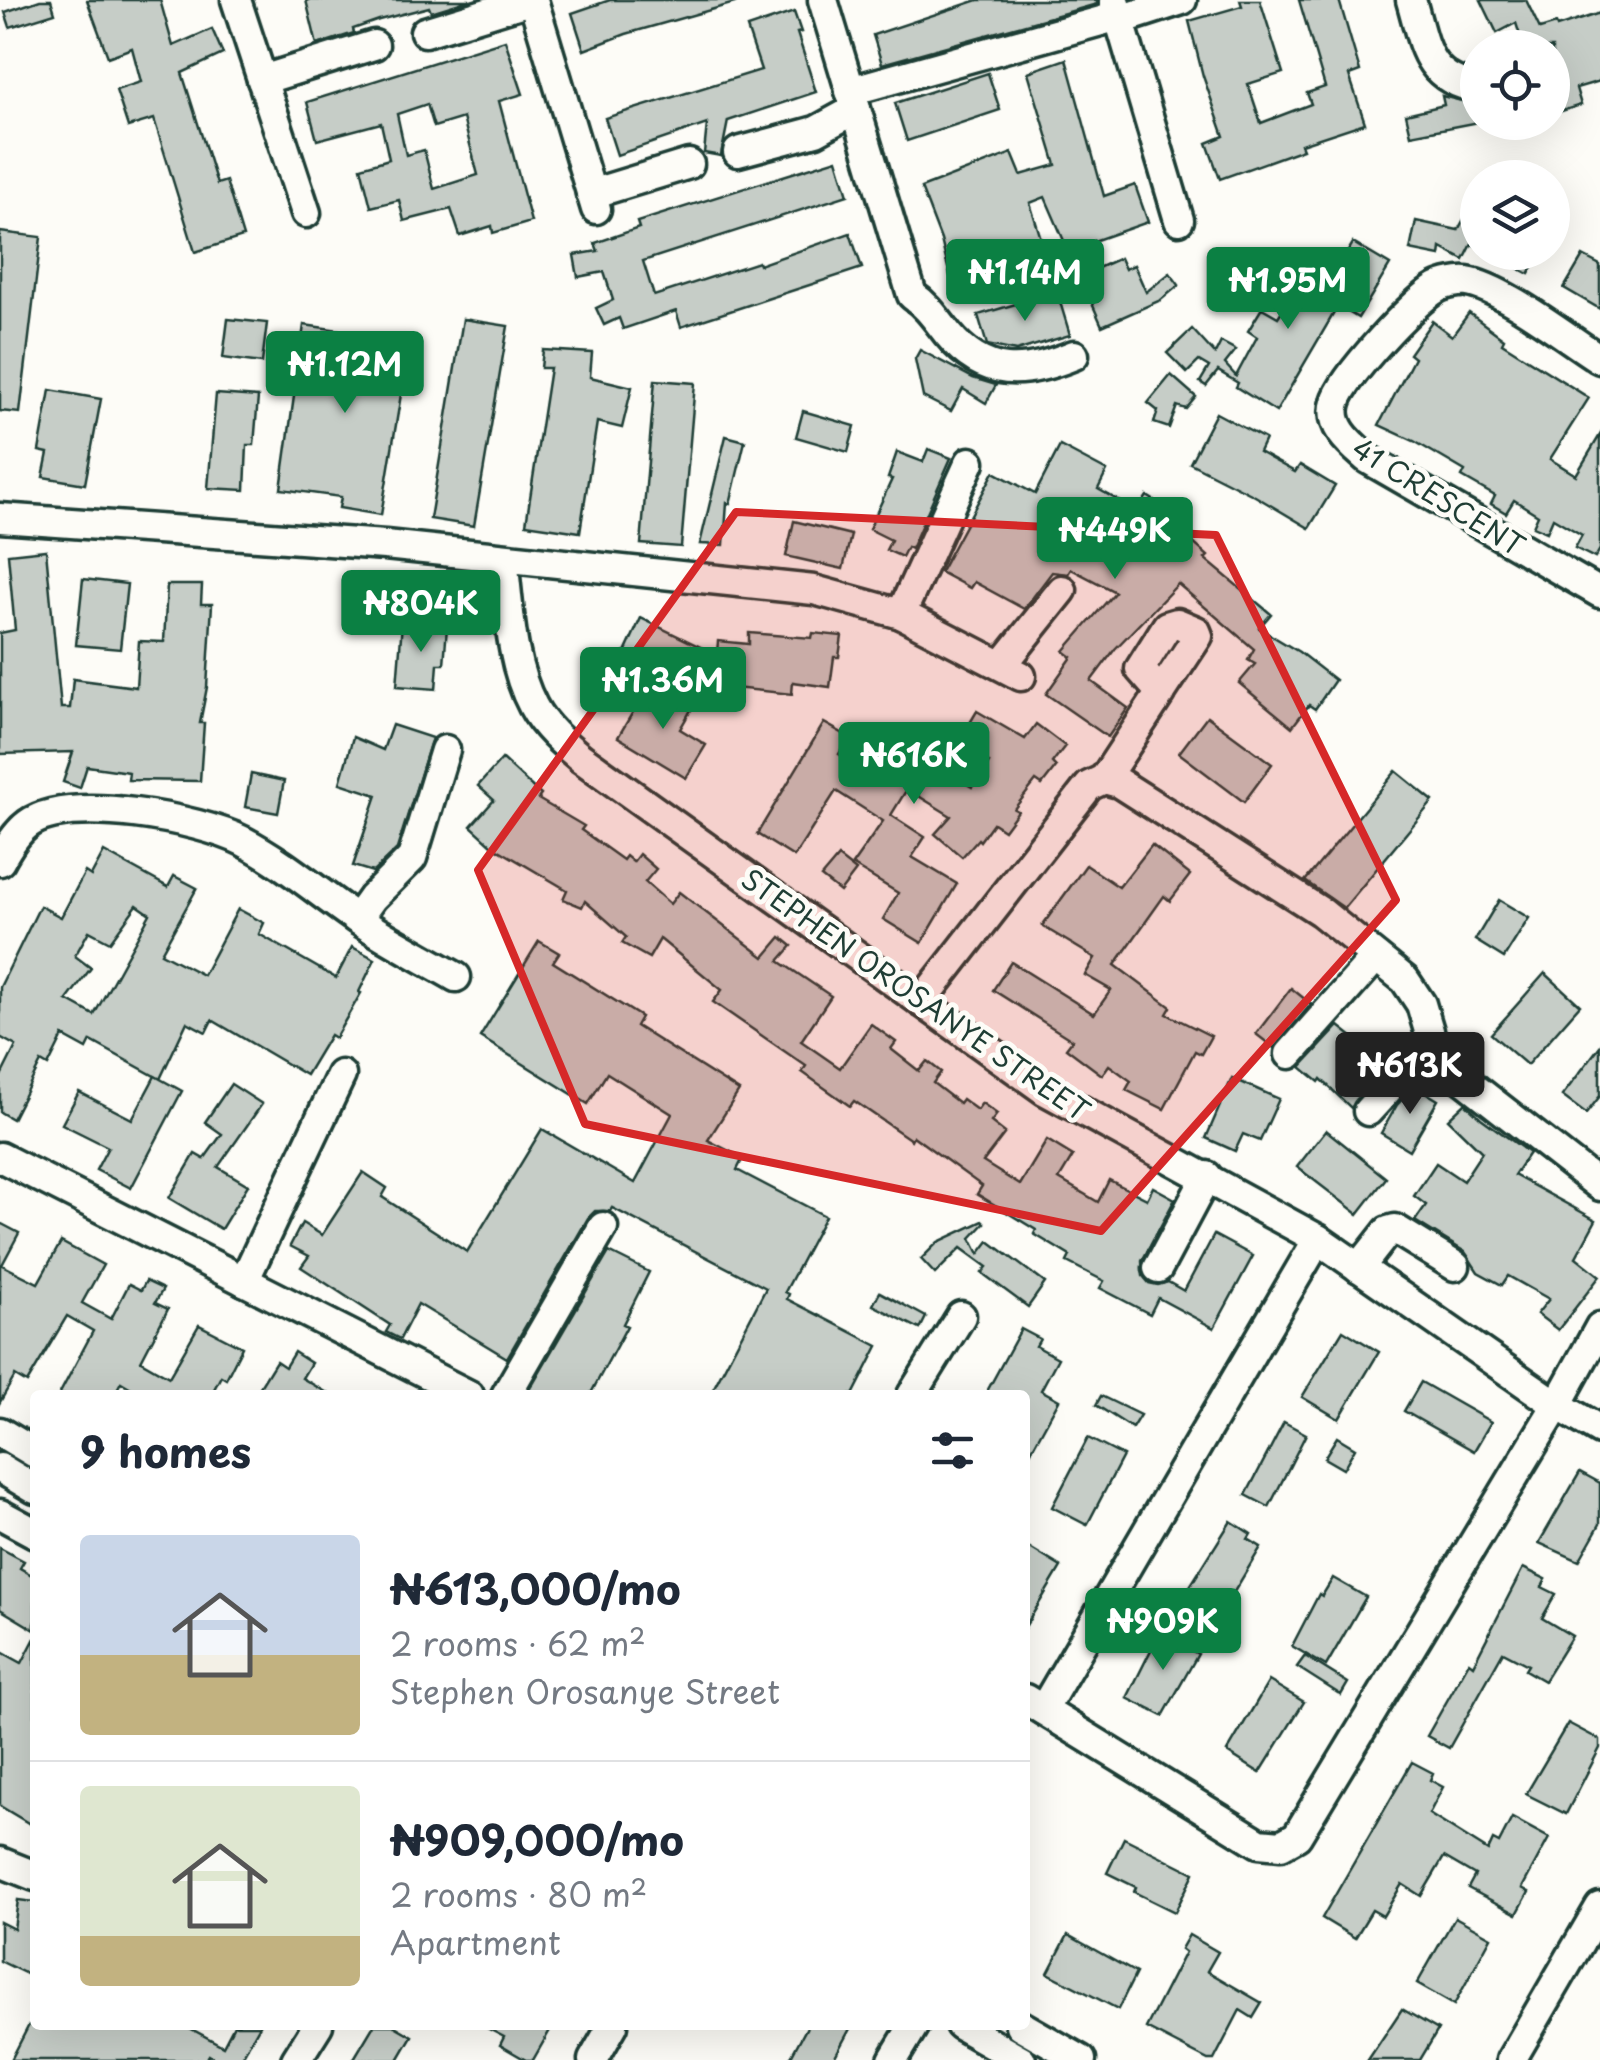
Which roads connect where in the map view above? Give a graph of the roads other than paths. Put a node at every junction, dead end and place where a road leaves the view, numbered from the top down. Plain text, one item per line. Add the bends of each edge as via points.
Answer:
1 (236, 0) edge
2 (532, 0) edge
3 (823, 0) edge
4 (1182, 0) edge
5 (1411, 0) edge
6 (1118, 12) edge
7 (425, 32) dead end
8 (374, 45) dead end
9 (262, 80) junction
10 (1460, 82) edge
11 (853, 100) junction
12 (738, 152) dead end
13 (689, 164) dead end
14 (306, 213) dead end
15 (1179, 220) dead end
16 (1074, 354) dead end
17 (1600, 359) edge
18 (970, 462) dead end
19 (0, 518) edge
20 (503, 558) junction
21 (1062, 590) dead end
22 (1600, 593) edge
23 (902, 614) junction
24 (1161, 692) dead end
25 (444, 750) dead end
26 (1104, 779) junction
27 (0, 861) edge
28 (357, 919) junction
29 (1376, 957) junction
30 (456, 977) dead end
31 (922, 1002) junction
32 (1432, 1041) junction
33 (1290, 1054) dead end
34 (341, 1075) dead end
35 (1368, 1111) dead end
36 (0, 1157) edge
37 (1207, 1176) junction
38 (1600, 1186) edge
39 (604, 1227) dead end
40 (1318, 1239) junction
41 (1455, 1266) dead end
42 (1158, 1268) dead end
43 (1360, 1268) junction
44 (244, 1281) junction
45 (961, 1316) dead end
46 (1600, 1327) edge
47 (459, 1390) edge
48 (509, 1390) edge
49 (915, 1390) edge
50 (1557, 1404) junction
51 (1600, 1430) edge
52 (0, 1432) edge
53 (30, 1450) edge
54 (0, 1468) edge
55 (30, 1485) edge
56 (0, 1514) edge
57 (30, 1530) edge
58 (1034, 1704) edge
59 (0, 1862) edge
60 (30, 1874) edge
61 (1600, 1907) edge
62 (1590, 1946) edge
63 (315, 2030) edge
64 (610, 2030) edge
65 (911, 2030) edge
66 (969, 2030) edge
67 (1029, 2030) edge
68 (296, 2060) edge
69 (593, 2060) edge
70 (893, 2060) edge
71 (1020, 2060) edge
72 (1081, 2060) edge
73 (1510, 2060) edge

1 - 9 street
2 - 7 street
2 - 13 street via 593,201
3 - 11 street
4 - 6 street
5 - 10 street via 1432,66
6 - 11 street
6 - 15 street
8 - 9 street
9 - 14 street
11 - 12 street via 816,131
11 - 16 street via 912,294 991,368 1042,368
17 - 22 street, 41 CRESCENT via 1489,289 1464,281 1437,288 1390,331 1335,404 1344,438 1368,459
18 - 23 street
19 - 20 street
20 - 23 street via 814,590
20 - 31 street, STEPHEN OROSANYE STREET via 516,658 532,706 552,733
21 - 23 street via 1012,670
24 - 26 street
25 - 28 street via 412,858
26 - 29 street via 1119,782 1321,912
26 - 31 street via 1089,786
27 - 28 street via 28,825 59,811 185,822 240,840
28 - 30 street
29 - 32 street via 1405,980
29 - 33 street
31 - 37 street, STEPHEN OROSANYE STREET via 1046,1091
32 - 35 street
32 - 38 street via 1445,1065
34 - 44 street
36 - 44 street
37 - 40 street, STEPHEN OROSANYE STREET
37 - 42 street
39 - 48 street
40 - 43 street, STEPHEN OROSANYE STREET
40 - 58 street
41 - 43 street via 1395,1229
43 - 50 street, STEPHEN OROSANYE STREET
44 - 47 street
45 - 49 street
46 - 50 street
50 - 51 street, STEPHEN OROSANYE STREET
50 - 58 street via 1297,1836 1281,1846 1259,1842
52 - 53 street
54 - 55 street
56 - 57 street
59 - 60 street
61 - 62 street
62 - 73 street
63 - 68 street
64 - 69 street
65 - 70 street
66 - 71 street
67 - 72 street

